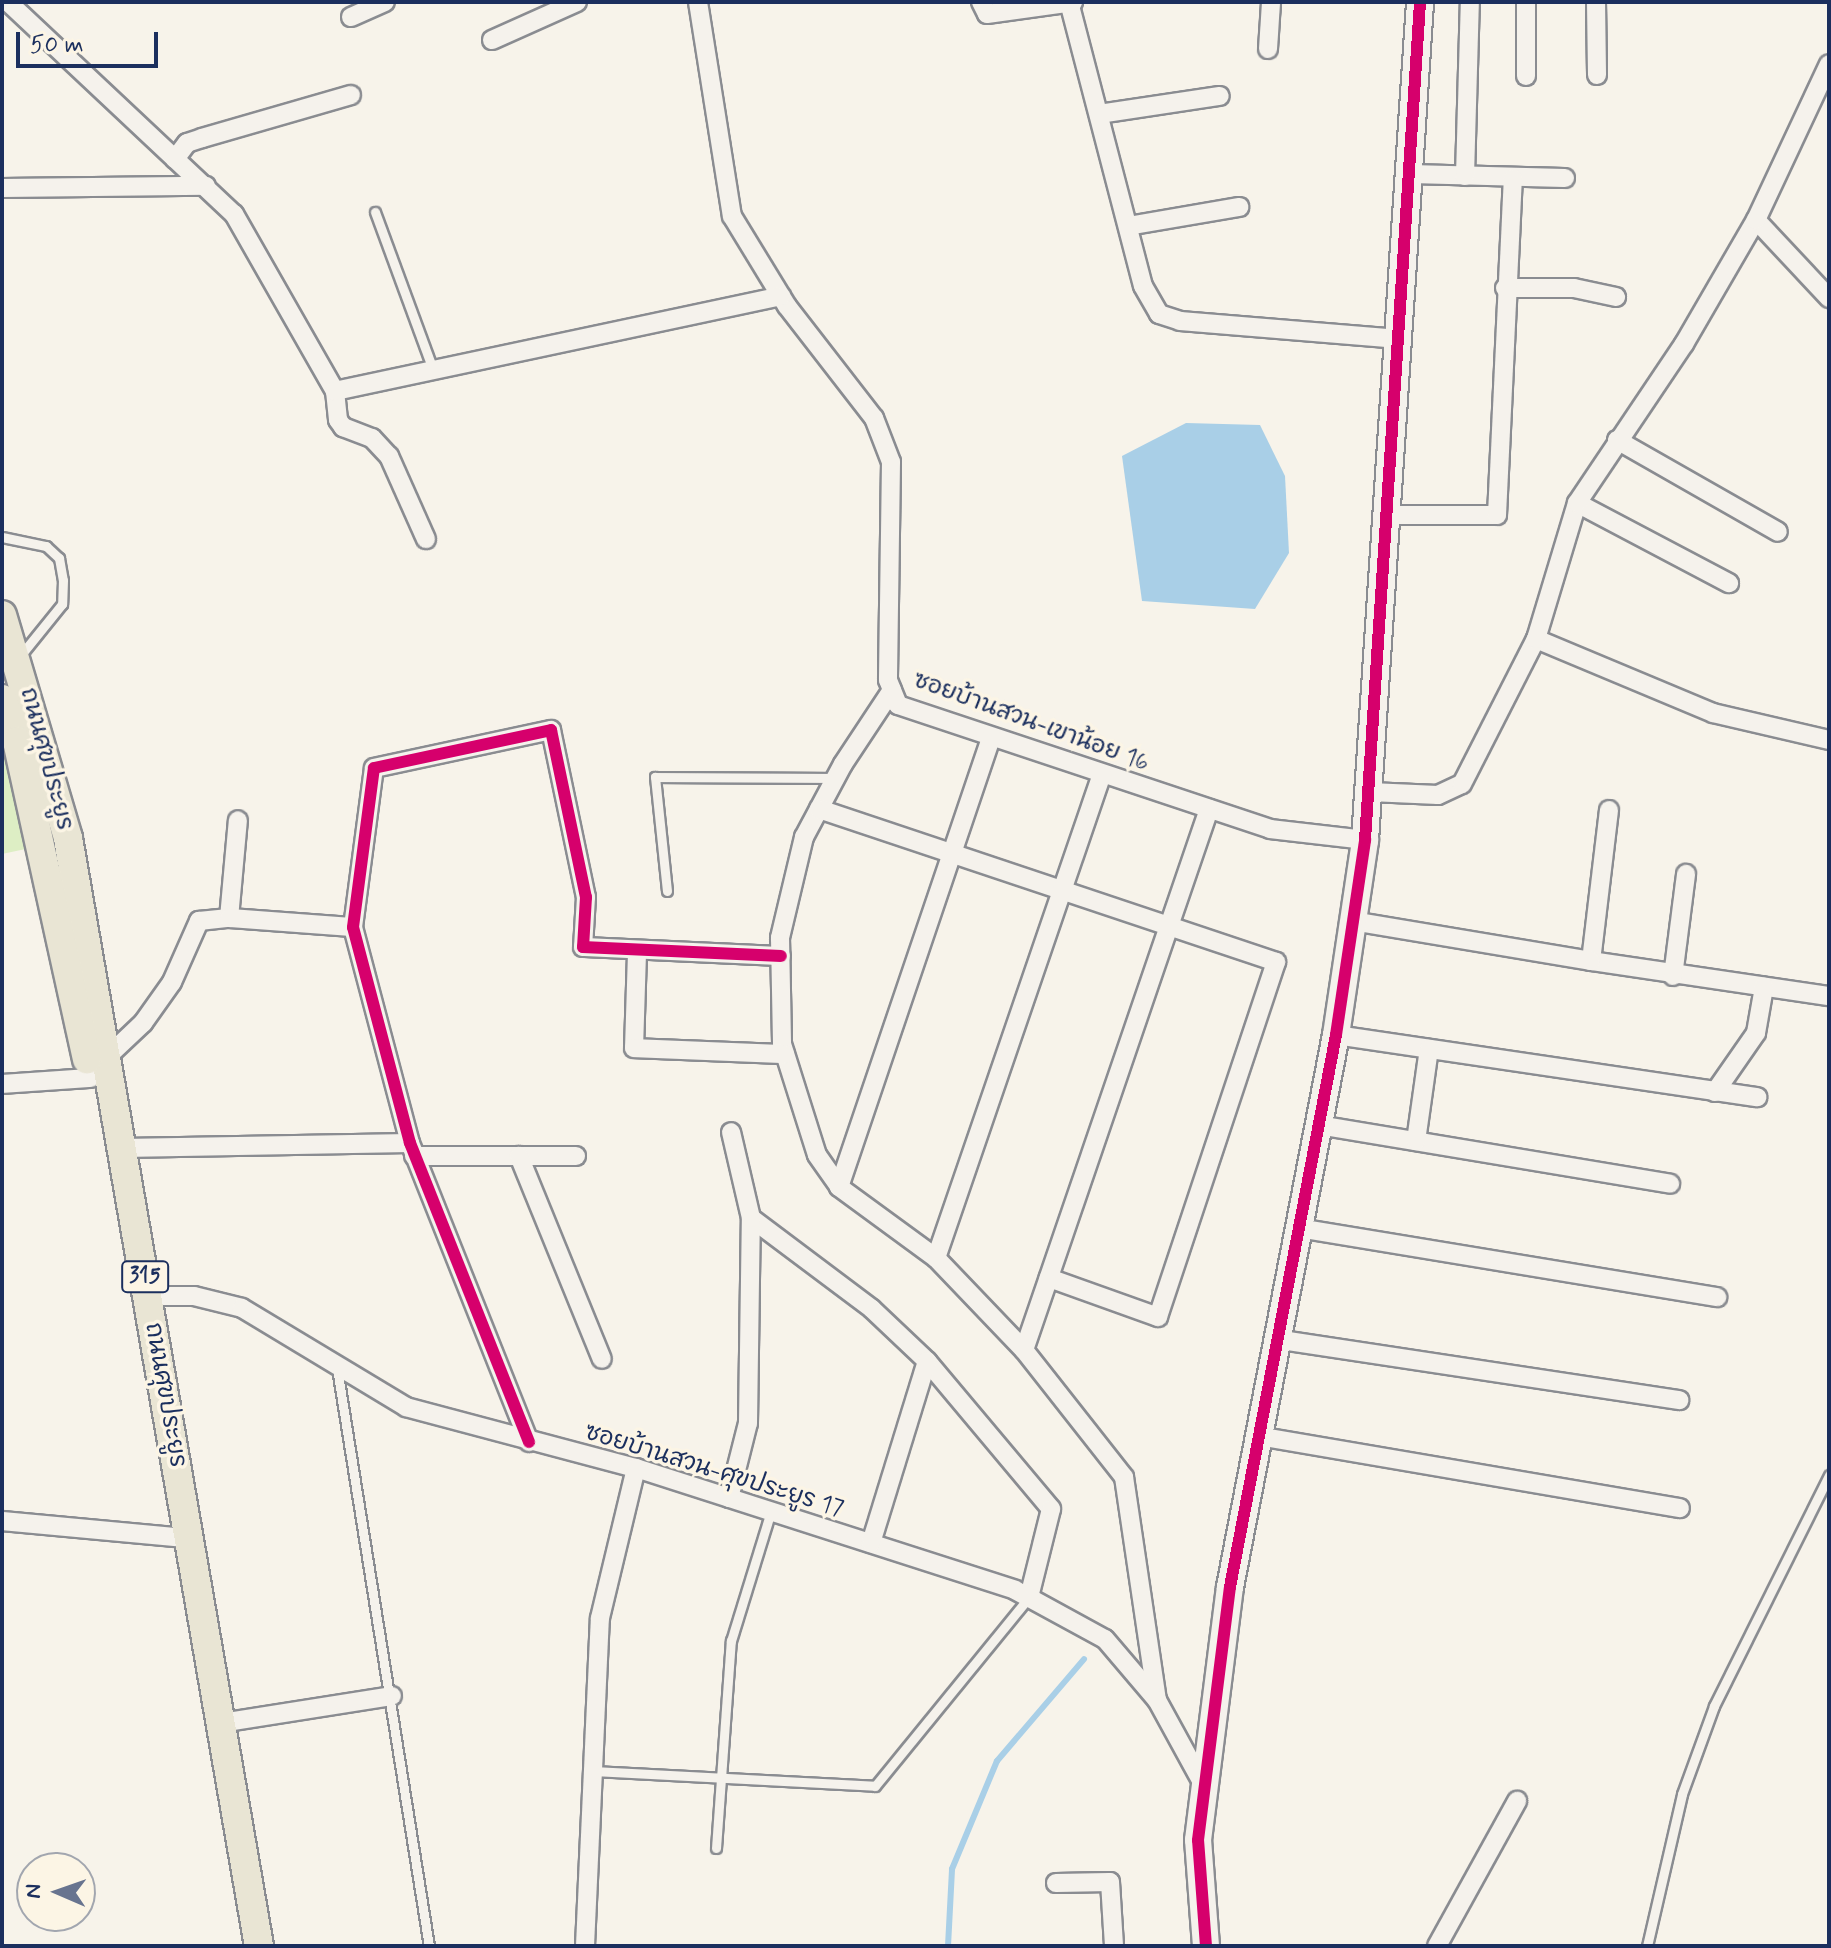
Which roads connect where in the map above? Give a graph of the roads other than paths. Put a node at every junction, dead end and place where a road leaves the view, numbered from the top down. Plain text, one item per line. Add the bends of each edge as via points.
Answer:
1 (8, 2) edge
2 (385, 2) edge
3 (577, 2) edge
4 (698, 2) edge
5 (981, 2) edge
6 (1071, 2) edge
7 (1271, 2) edge
8 (1420, 2) edge
9 (1470, 2) edge
10 (1526, 2) edge
11 (1596, 2) edge
12 (556, 6) edge
13 (351, 17) dead end
14 (492, 40) dead end
15 (1268, 49) dead end
16 (1829, 64) edge
17 (1597, 75) dead end
18 (1526, 76) dead end
19 (351, 95) dead end
20 (1220, 96) dead end
21 (1099, 114) junction
22 (175, 159) junction
23 (1410, 174) junction
24 (1465, 176) junction
25 (1513, 178) junction
26 (1565, 178) dead end
27 (206, 186) junction
28 (2, 188) edge
29 (1239, 207) dead end
30 (375, 212) dead end
31 (1756, 220) junction
32 (1128, 226) junction
33 (1505, 288) junction
34 (781, 296) junction
35 (1616, 297) dead end
36 (1829, 298) edge
37 (1399, 339) junction
38 (432, 367) junction
39 (335, 391) junction
40 (1617, 440) junction
41 (1577, 503) junction
42 (1388, 515) junction
43 (1778, 532) dead end
44 (2, 537) edge
45 (426, 539) dead end
46 (1729, 583) dead end
47 (2, 615) edge
48 (1536, 639) junction
49 (18, 659) junction
50 (892, 690) junction
51 (2, 699) edge
52 (991, 737) junction
53 (1829, 740) edge
54 (1102, 774) junction
55 (835, 778) junction
56 (1370, 792) junction
57 (819, 809) junction
58 (1209, 809) junction
59 (1609, 810) dead end
60 (238, 820) dead end
61 (53, 834) junction
62 (1365, 840) junction
63 (952, 853) junction
64 (1686, 874) dead end
65 (1062, 890) junction
66 (667, 891) dead end
67 (229, 918) junction
68 (1353, 921) junction
69 (1169, 926) junction
70 (353, 927) junction
71 (637, 953) junction
72 (781, 956) junction
73 (1591, 961) junction
74 (1673, 976) junction
75 (1764, 987) junction
76 (1829, 996) edge
77 (1336, 1035) junction
78 (1429, 1049) junction
79 (785, 1054) junction
80 (99, 1068) junction
81 (2, 1084) edge
82 (1715, 1092) junction
83 (1757, 1097) dead end
84 (1319, 1125) junction
85 (731, 1132) dead end
86 (1416, 1141) junction
87 (122, 1148) junction
88 (412, 1150) junction
89 (519, 1156) junction
90 (576, 1156) dead end
91 (1670, 1184) dead end
92 (839, 1187) junction
93 (751, 1218) junction
94 (1299, 1228) junction
95 (936, 1258) junction
96 (1049, 1278) junction
97 (148, 1296) junction
98 (1717, 1297) dead end
99 (1275, 1339) junction
100 (1024, 1350) junction
101 (602, 1359) dead end
102 (927, 1361) junction
103 (337, 1368) junction
104 (1679, 1400) dead end
105 (1258, 1436) junction
106 (529, 1442) junction
107 (636, 1468) junction
108 (1829, 1475) edge
109 (729, 1498) junction
110 (1680, 1508) dead end
111 (771, 1511) junction
112 (2, 1521) edge
113 (176, 1537) junction
114 (871, 1543) junction
115 (1029, 1597) junction
116 (392, 1696) junction
117 (1157, 1700) junction
118 (221, 1723) junction
119 (593, 1771) junction
120 (720, 1778) junction
121 (1203, 1784) junction
122 (1517, 1801) dead end
123 (716, 1848) dead end
124 (1056, 1883) dead end
125 (246, 1946) edge
126 (259, 1946) edge
127 (429, 1946) edge
128 (585, 1946) edge
129 (1114, 1946) edge
130 (1206, 1946) edge
131 (1437, 1946) edge
132 (1647, 1946) edge

1 - 22 street
2 - 13 street
3 - 12 street
4 - 34 street, ซอยบ้านสวน-เขาน้อย 16 via 732,216
5 - 6 street via 987,14
6 - 21 street
7 - 15 street
8 - 23 street
9 - 24 street
10 - 18 street
11 - 17 street
12 - 14 street
16 - 31 street
19 - 22 street via 187,143
20 - 21 street
21 - 32 street
22 - 27 street
23 - 24 street
23 - 37 street
24 - 25 street
25 - 26 street
25 - 33 street
27 - 28 street
27 - 39 street via 234,214
29 - 32 street
30 - 38 lane
31 - 36 street
31 - 40 street via 1684,344
32 - 37 street via 1143,286 1159,314 1180,321
33 - 35 street via 1574,288
33 - 42 street via 1497,515
34 - 38 street
34 - 50 street, ซอยบ้านสวน-เขาน้อย 16 via 874,418 891,462
37 - 42 street
38 - 39 street
39 - 45 street via 338,420 372,438 389,456
40 - 41 street
40 - 43 street
41 - 46 street
41 - 48 street
42 - 56 street
44 - 49 lane via 53,551 63,580 62,604
47 - 49 main road, ถนนศุขประยูร / 315
48 - 53 street via 1713,713
48 - 56 street via 1462,784 1438,795
49 - 61 main road, ถนนศุขประยูร / 315
50 - 52 street, ซอยบ้านสวน-เขาน้อย 16 via 898,705
50 - 55 street
51 - 61 main road, ถนนศุขประยูร / 315
52 - 54 street, ซอยบ้านสวน-เขาน้อย 16
52 - 63 street
54 - 58 street, ซอยบ้านสวน-เขาน้อย 16
54 - 65 street
55 - 57 street
55 - 66 lane via 728,773 655,777
56 - 62 street
57 - 63 street
57 - 72 street via 804,837
58 - 62 street, ซอยบ้านสวน-เขาน้อย 16 via 1270,829
58 - 69 street
59 - 73 street
60 - 67 street
61 - 80 main road, ถนนศุขประยูร / 315
62 - 68 street
63 - 65 street
63 - 92 street
64 - 74 street
65 - 69 street
65 - 95 street
67 - 70 street
67 - 80 street via 199,921 172,982 143,1023
68 - 73 street
68 - 77 street
69 - 96 street
69 - 96 street via 1276,962 1158,1317
70 - 71 street via 374,768 551,730 586,897 583,947
70 - 88 street
71 - 72 street
71 - 79 street via 634,1048
72 - 79 street
73 - 74 street
74 - 75 street
75 - 76 street
75 - 82 street via 1756,1033
77 - 78 street
77 - 84 street
78 - 82 street
78 - 86 street
79 - 92 street via 817,1155
80 - 81 street
80 - 87 main road, ถนนศุขประยูร / 315
80 - 113 main road, ถนนศุขประยูร / 315
82 - 83 street
84 - 86 street
84 - 94 street
85 - 93 street
86 - 91 street
87 - 88 street
87 - 97 main road, ถนนศุขประยูร / 315
88 - 89 street
88 - 106 street
89 - 90 street
89 - 101 street
92 - 95 street
93 - 102 street via 872,1309
93 - 109 street via 748,1423
94 - 98 street
94 - 99 street
95 - 100 street
96 - 100 street
97 - 103 street, ซอยบ้านสวน-ศุขประยูร 17 via 194,1296 242,1308
97 - 118 main road, ถนนศุขประยูร / 315
99 - 104 street
99 - 105 street
100 - 117 street via 1124,1477
102 - 114 street
102 - 115 street via 1051,1509
103 - 106 street, ซอยบ้านสวน-ศุขประยูร 17 via 406,1407
103 - 116 lane
105 - 110 street
105 - 121 street
106 - 107 street, ซอยบ้านสวน-ศุขประยูร 17
107 - 109 street, ซอยบ้านสวน-ศุขประยูร 17
107 - 119 street via 600,1618
108 - 132 lane via 1714,1706 1682,1794
109 - 111 street, ซอยบ้านสวน-ศุขประยูร 17
111 - 114 street, ซอยบ้านสวน-ศุขประยูร 17
111 - 120 lane via 731,1641
112 - 113 street
113 - 125 main road, ถนนศุขประยูร / 315
114 - 115 street, ซอยบ้านสวน-ศุขประยูร 17
115 - 117 street, ซอยบ้านสวน-ศุขประยูร 17 via 1105,1639
115 - 120 lane via 875,1786
116 - 118 street
116 - 127 lane
117 - 121 street, ซอยบ้านสวน-ศุขประยูร 17
118 - 126 main road, ถนนศุขประยูร / 315
119 - 120 lane
119 - 128 street
120 - 123 lane
121 - 130 street via 1198,1840
122 - 131 street
124 - 129 street via 1110,1882

